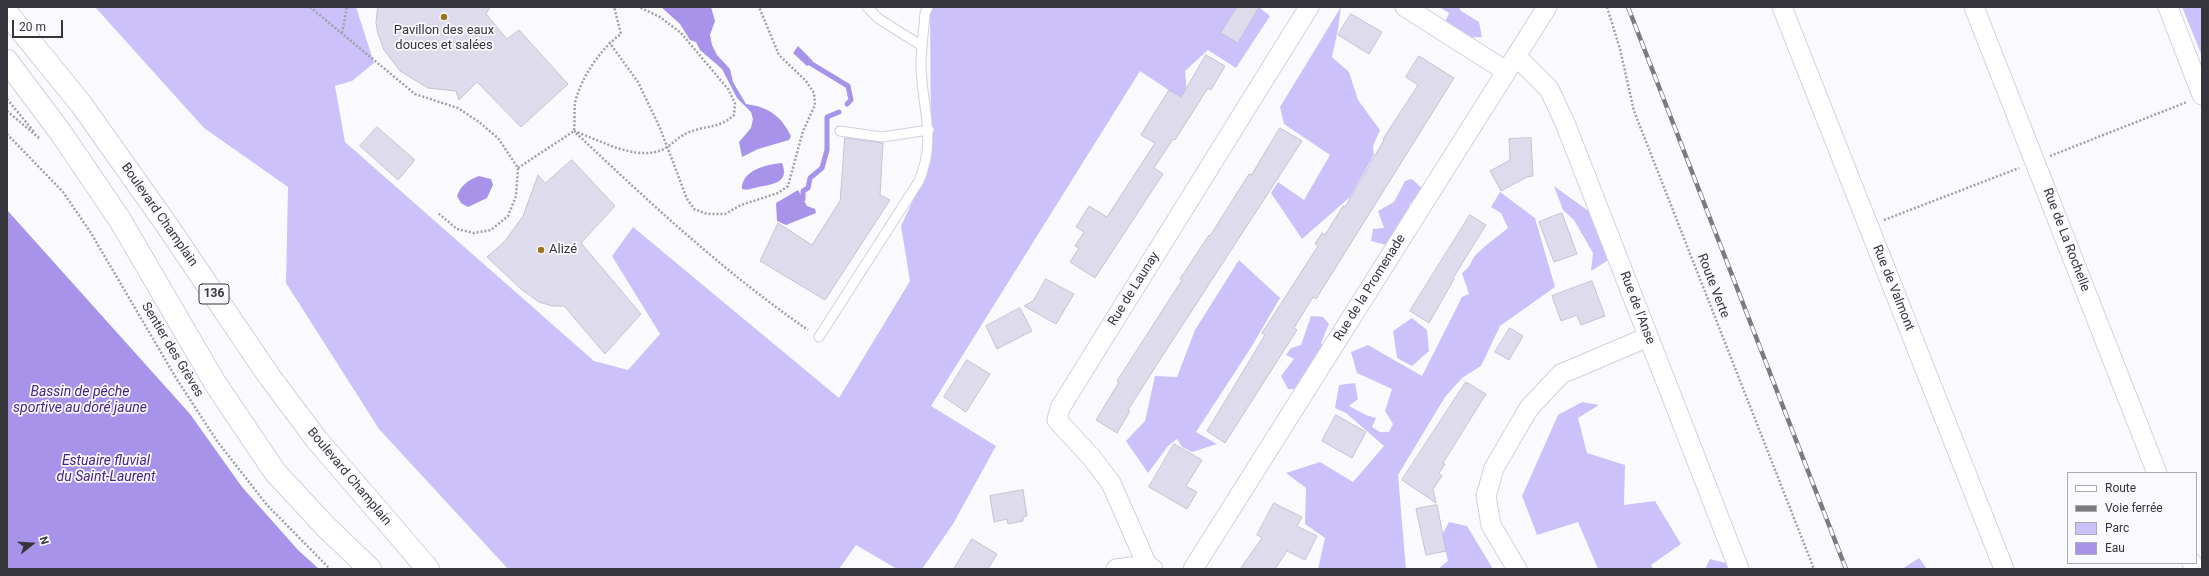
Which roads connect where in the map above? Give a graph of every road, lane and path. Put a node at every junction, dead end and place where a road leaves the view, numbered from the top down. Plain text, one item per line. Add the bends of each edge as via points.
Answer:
1 (310, 7) edge
2 (347, 7) edge
3 (614, 7) edge
4 (639, 7) edge
5 (759, 7) edge
6 (867, 7) edge
7 (928, 7) edge
8 (1310, 7) edge
9 (1405, 7) edge
10 (1547, 7) edge
11 (1607, 7) edge
12 (1782, 7) edge
13 (1974, 7) edge
14 (2168, 7) edge
15 (7, 13) edge
16 (342, 33) junction
17 (610, 42) junction
18 (922, 46) junction
19 (7, 61) edge
20 (1511, 64) junction
21 (2202, 95) edge
22 (7, 99) edge
23 (7, 111) edge
24 (929, 130) junction
25 (574, 131) junction
26 (840, 131) dead end
27 (7, 134) edge
28 (666, 148) junction
29 (518, 168) junction
30 (438, 213) dead end
31 (819, 337) joint
32 (1648, 337) junction
33 (2157, 472) edge
34 (1150, 567) edge
35 (330, 569) edge
36 (370, 569) edge
37 (428, 569) edge
38 (1116, 569) edge
39 (1193, 569) edge
40 (1517, 569) edge
41 (1739, 569) edge
42 (1814, 569) edge
43 (2004, 569) edge

1 - 16 path
2 - 16 path
3 - 17 path via 621,34
4 - 28 path via 660,17 681,33 728,89 735,103 734,115 725,123 685,133
5 - 28 path via 779,55 806,81 814,93 815,105 803,131 788,186 778,193 741,205 725,214 707,214 694,209 687,199
6 - 18 lane via 879,19
7 - 18 lane
8 - 34 street, Rue de Launay via 1060,408 1057,420 1111,483
9 - 20 street
10 - 20 street, Rue de la Promenade
11 - 42 path, Route Verte via 1620,49 1634,111
12 - 43 street, Rue de Valmont
13 - 33 street, Rue de La Rochelle
14 - 21 street
15 - 37 main road, Boulevard Champlain / 136 via 81,104 173,234 268,376 317,440
16 - 29 path via 415,94 458,108 479,122 498,138
17 - 25 path via 592,65 575,103
17 - 28 path via 638,82 660,128
18 - 24 lane via 921,66
19 - 36 main road via 61,133 116,214 215,383 275,472 326,527
20 - 32 street, Rue de l'Anse via 1549,89 1565,123
20 - 39 street, Rue de la Promenade
22 - 23 path via 40,138
24 - 26 lane via 882,137
24 - 31 lane via 926,166 919,181
25 - 28 path via 630,151 647,154
25 - 29 path
25 - 31 path via 663,215 738,279
27 - 35 path, Sentier des Grèves via 63,192 92,233 176,378 217,441 267,505
29 - 30 path via 516,196 508,216 491,230 474,233 457,229
32 - 40 street via 1561,374 1529,408 1494,468 1486,496 1491,525
32 - 41 street, Rue de l'Anse
34 - 38 street

